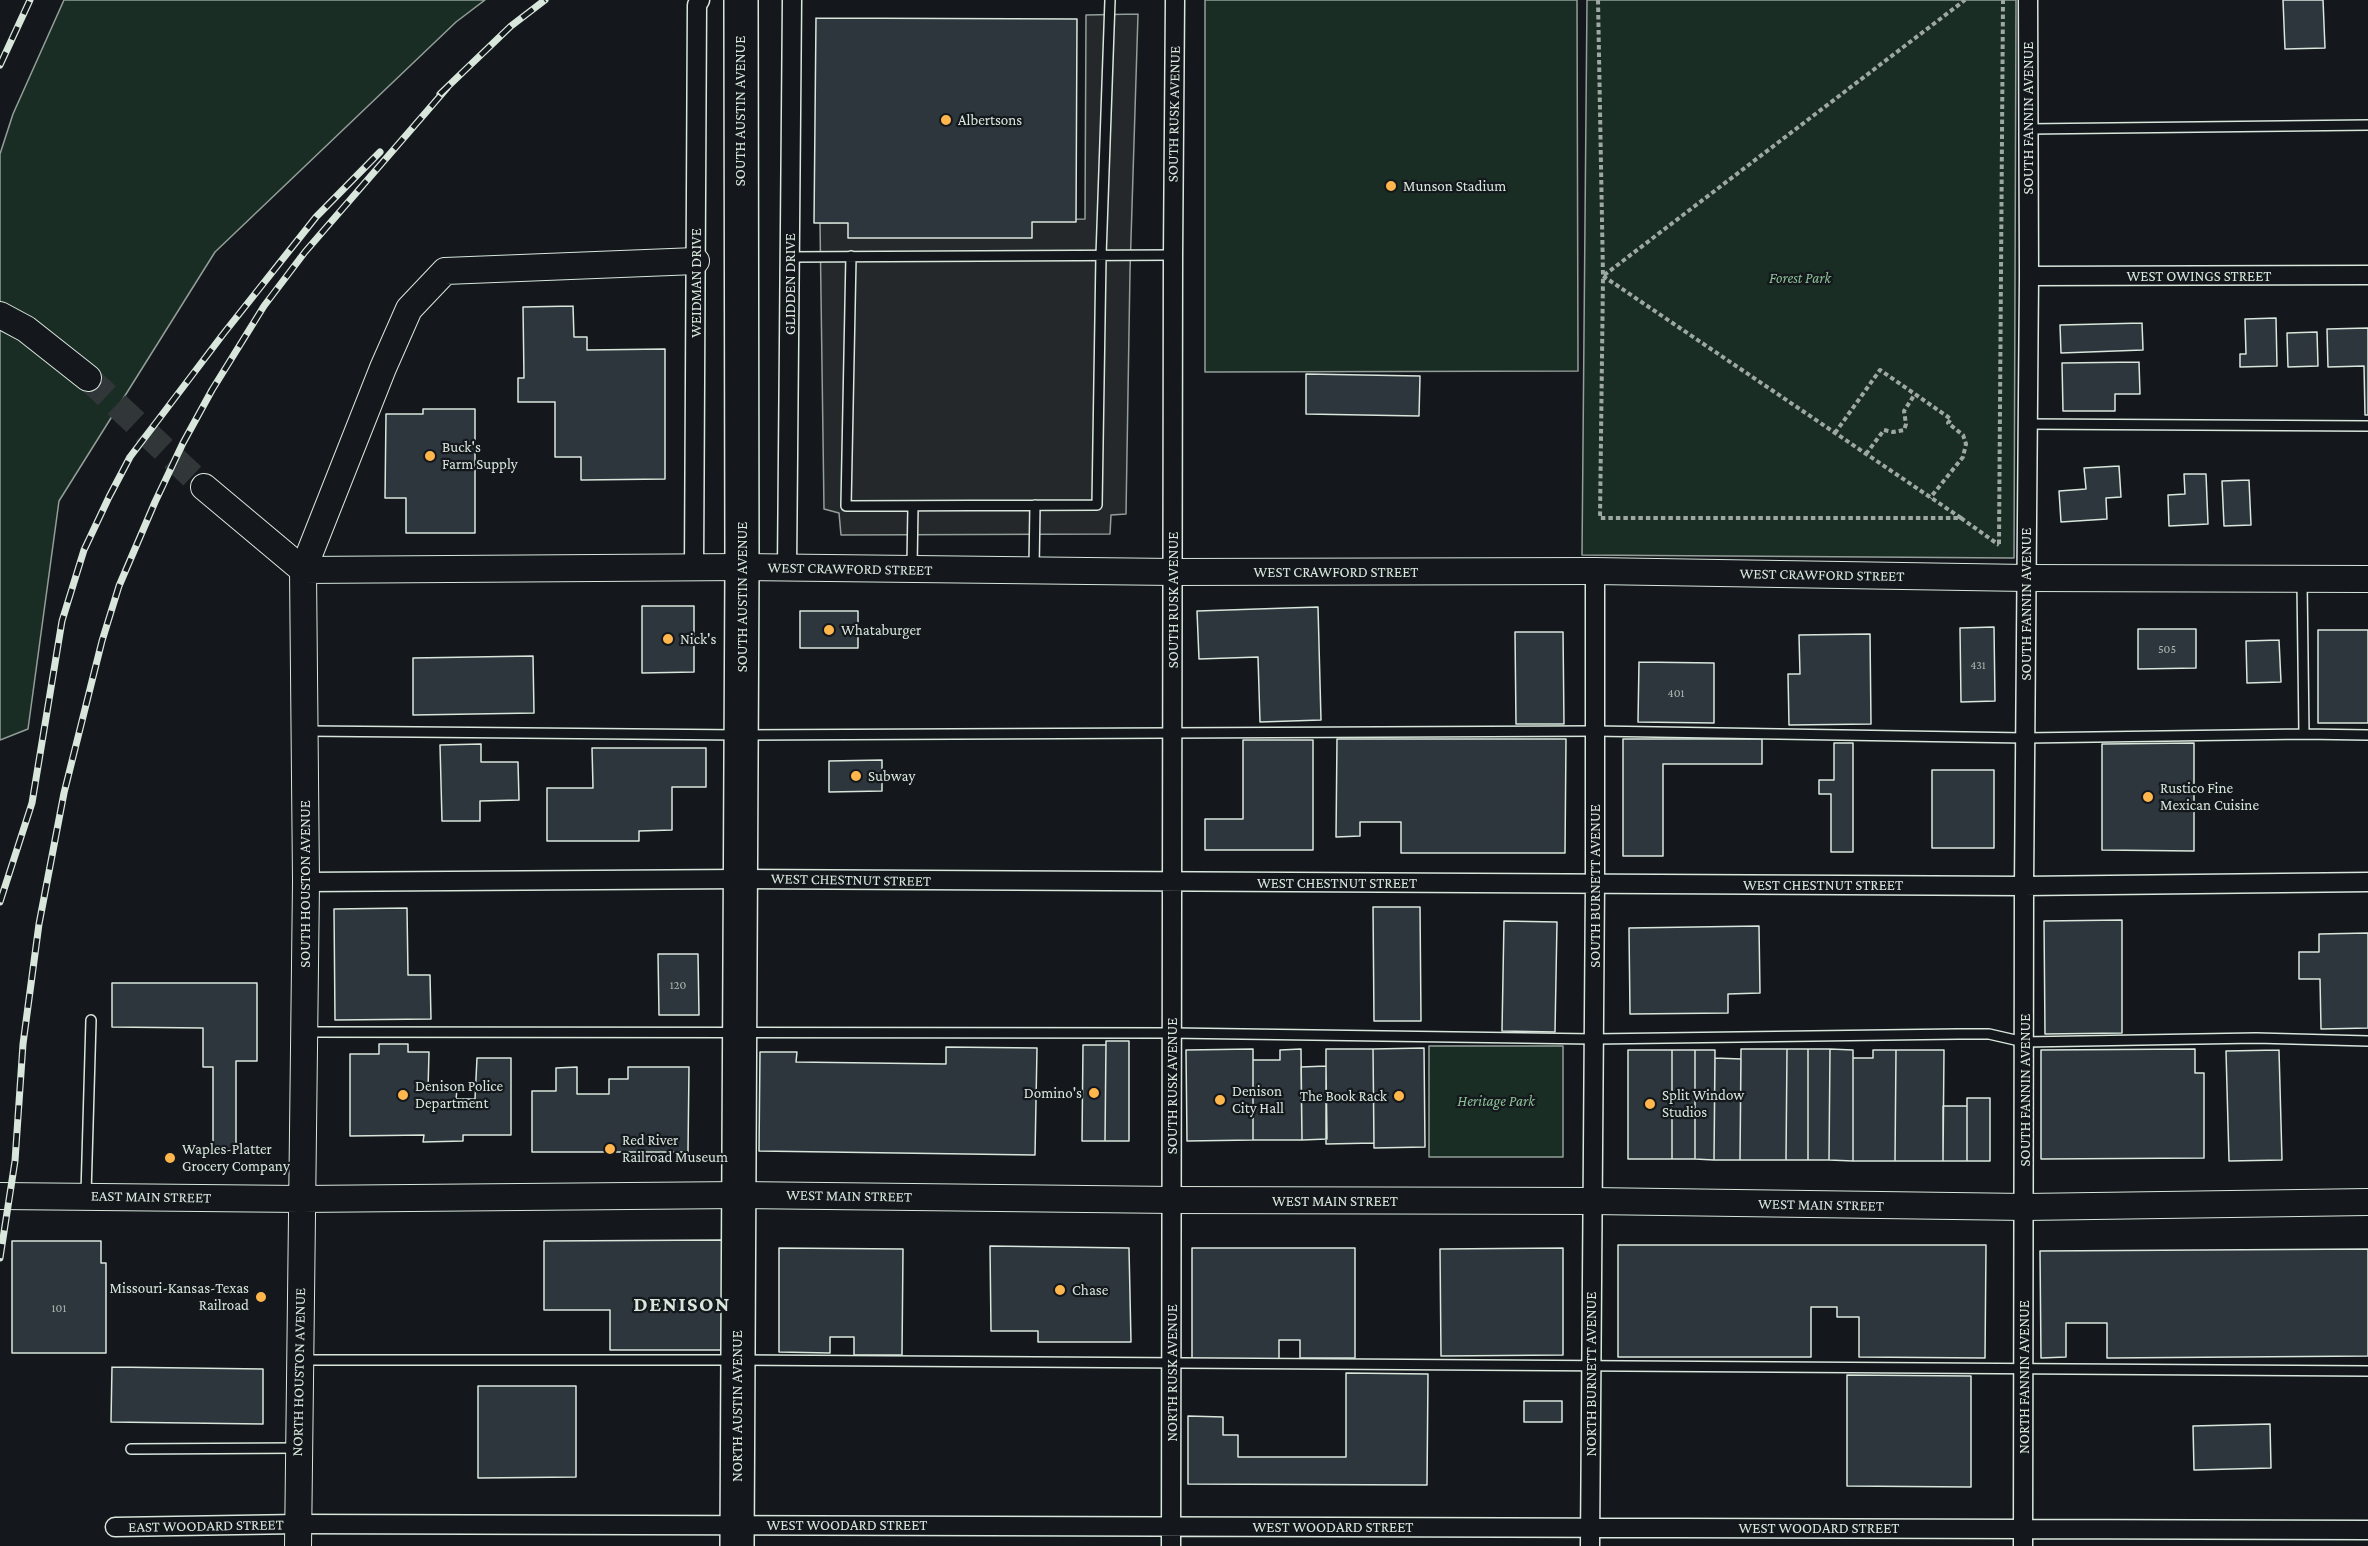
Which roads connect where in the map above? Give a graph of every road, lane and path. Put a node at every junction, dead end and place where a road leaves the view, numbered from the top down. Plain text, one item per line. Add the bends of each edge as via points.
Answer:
1 (700, 0) edge
2 (741, 0) edge
3 (792, 0) edge
4 (1110, 0) edge
5 (1175, 0) edge
6 (1598, 0) edge
7 (1965, 0) edge
8 (2003, 0) edge
9 (2028, 0) edge
10 (2368, 125) edge
11 (2028, 129) junction
12 (1173, 255) junction
13 (851, 256) junction
14 (1101, 256) junction
15 (790, 257) junction
16 (696, 261) junction
17 (1603, 276) junction
18 (2029, 276) junction
19 (2368, 276) edge
20 (0, 315) edge
21 (88, 378) tunnel mouth
22 (1915, 394) junction
23 (2027, 424) junction
24 (2368, 426) edge
25 (1835, 433) junction
26 (1866, 454) junction
27 (204, 487) tunnel mouth
28 (1930, 498) junction
29 (1035, 505) junction
30 (914, 506) junction
31 (1961, 518) junction
32 (742, 567) junction
33 (694, 568) junction
34 (787, 569) junction
35 (303, 570) junction
36 (912, 570) junction
37 (1034, 571) junction
38 (1174, 572) junction
39 (1595, 572) junction
40 (2025, 578) junction
41 (2302, 578) junction
42 (2368, 579) edge
43 (305, 731) junction
44 (1595, 731) junction
45 (1173, 733) junction
46 (2304, 734) junction
47 (741, 735) junction
48 (2368, 735) edge
49 (2025, 738) junction
50 (740, 879) junction
51 (306, 882) junction
52 (2368, 882) edge
53 (1172, 883) junction
54 (1595, 883) junction
55 (2024, 886) junction
56 (91, 1020) dead end
57 (304, 1032) junction
58 (740, 1032) junction
59 (1172, 1033) junction
60 (1594, 1039) junction
61 (2368, 1041) edge
62 (2024, 1042) junction
63 (739, 1195) junction
64 (0, 1196) edge
65 (86, 1197) junction
66 (301, 1199) junction
67 (1173, 1200) junction
68 (1592, 1201) junction
69 (2368, 1202) edge
70 (2025, 1207) junction
71 (299, 1360) junction
72 (738, 1360) junction
73 (1172, 1363) junction
74 (1591, 1366) junction
75 (2024, 1369) junction
76 (2368, 1371) edge
77 (299, 1448) junction
78 (131, 1449) dead end
79 (1171, 1526) junction
80 (114, 1527) dead end
81 (1590, 1527) junction
82 (2368, 1530) edge
83 (298, 1535) edge
84 (737, 1536) edge
85 (2023, 1537) edge
86 (1171, 1546) edge
87 (1590, 1546) edge

1 - 16 street, WEIDMAN DRIVE
2 - 32 highway, SOUTH AUSTIN AVENUE
3 - 15 street, GLIDDEN DRIVE
4 - 14 lane
5 - 12 street, SOUTH RUSK AVENUE
6 - 17 path
7 - 17 path
8 - 31 path via 1999,545
9 - 11 street, SOUTH FANNIN AVENUE
10 - 11 lane
11 - 18 street, SOUTH FANNIN AVENUE
12 - 14 lane
12 - 38 street, SOUTH RUSK AVENUE
13 - 14 lane
13 - 15 lane
13 - 30 lane via 846,506
14 - 29 lane via 1097,505
15 - 34 street, GLIDDEN DRIVE
16 - 33 street, WEIDMAN DRIVE
16 - 35 main road via 444,271 409,309
17 - 25 path
17 - 31 path via 1600,518
18 - 19 street, WEST OWINGS STREET
18 - 23 street, SOUTH FANNIN AVENUE
20 - 21 main road
22 - 25 path via 1880,370
22 - 26 path via 1904,411 1904,430 1884,430
22 - 28 path via 1951,419 1948,423 1963,435 1966,444 1963,457
23 - 24 lane
23 - 40 street, SOUTH FANNIN AVENUE
25 - 26 path
26 - 28 path
27 - 35 main road
28 - 31 path
29 - 30 lane
29 - 37 lane
30 - 36 lane
32 - 33 main road, WEST CRAWFORD STREET
32 - 34 main road, WEST CRAWFORD STREET
32 - 47 highway, SOUTH AUSTIN AVENUE
33 - 35 main road, WEST CRAWFORD STREET
34 - 36 main road, WEST CRAWFORD STREET
35 - 43 main road, SOUTH HOUSTON AVENUE
36 - 37 main road, WEST CRAWFORD STREET
37 - 38 main road, WEST CRAWFORD STREET
38 - 39 main road, WEST CRAWFORD STREET
38 - 45 street, SOUTH RUSK AVENUE
39 - 40 main road, WEST CRAWFORD STREET
39 - 44 street, SOUTH BURNETT AVENUE
40 - 41 main road, WEST CRAWFORD STREET
40 - 49 street, SOUTH FANNIN AVENUE
41 - 42 main road, WEST CRAWFORD STREET
41 - 46 lane
43 - 47 lane
43 - 51 main road, SOUTH HOUSTON AVENUE
44 - 45 lane
44 - 49 lane
44 - 54 street, SOUTH BURNETT AVENUE
45 - 47 lane
45 - 53 street, SOUTH RUSK AVENUE
46 - 48 lane
46 - 49 lane
47 - 50 highway, SOUTH AUSTIN AVENUE
49 - 55 street, SOUTH FANNIN AVENUE
50 - 51 street, WEST CHESTNUT STREET
50 - 53 street, WEST CHESTNUT STREET
50 - 58 highway, SOUTH AUSTIN AVENUE
51 - 57 main road, SOUTH HOUSTON AVENUE
52 - 55 street, WEST CHESTNUT STREET
53 - 54 street, WEST CHESTNUT STREET
53 - 59 street, SOUTH RUSK AVENUE
54 - 55 street, WEST CHESTNUT STREET
54 - 60 street, SOUTH BURNETT AVENUE
55 - 62 street, SOUTH FANNIN AVENUE
56 - 65 lane
57 - 58 lane
57 - 66 main road, SOUTH HOUSTON AVENUE
58 - 59 lane
58 - 63 highway, SOUTH AUSTIN AVENUE
59 - 60 lane
59 - 67 street, SOUTH RUSK AVENUE
60 - 62 lane via 1979,1034
60 - 68 street, SOUTH BURNETT AVENUE
61 - 62 lane via 2256,1038
62 - 70 street, SOUTH FANNIN AVENUE
63 - 66 main road, WEST MAIN STREET
63 - 67 main road, WEST MAIN STREET
63 - 72 highway, NORTH AUSTIN AVENUE
64 - 65 main road, EAST MAIN STREET
65 - 66 main road, EAST MAIN STREET
66 - 71 main road, NORTH HOUSTON AVENUE
67 - 68 main road, WEST MAIN STREET
67 - 73 street, NORTH RUSK AVENUE
68 - 70 main road, WEST MAIN STREET
68 - 74 street, NORTH BURNETT AVENUE
69 - 70 main road, WEST MAIN STREET
70 - 75 street, NORTH FANNIN AVENUE
71 - 72 lane
71 - 77 main road, NORTH HOUSTON AVENUE
72 - 73 lane
72 - 84 highway, NORTH AUSTIN AVENUE
73 - 74 lane
73 - 79 street, NORTH RUSK AVENUE
74 - 75 lane
74 - 81 street, NORTH BURNETT AVENUE
75 - 76 lane
75 - 85 street, NORTH FANNIN AVENUE
77 - 78 lane
77 - 83 main road, NORTH HOUSTON AVENUE
79 - 81 street, WEST WOODARD STREET
79 - 84 street, WEST WOODARD STREET
79 - 86 street, NORTH RUSK AVENUE
80 - 83 street, EAST WOODARD STREET
81 - 85 street, WEST WOODARD STREET
81 - 87 street, NORTH BURNETT AVENUE
82 - 85 street, WEST WOODARD STREET
83 - 84 street, WEST WOODARD STREET

